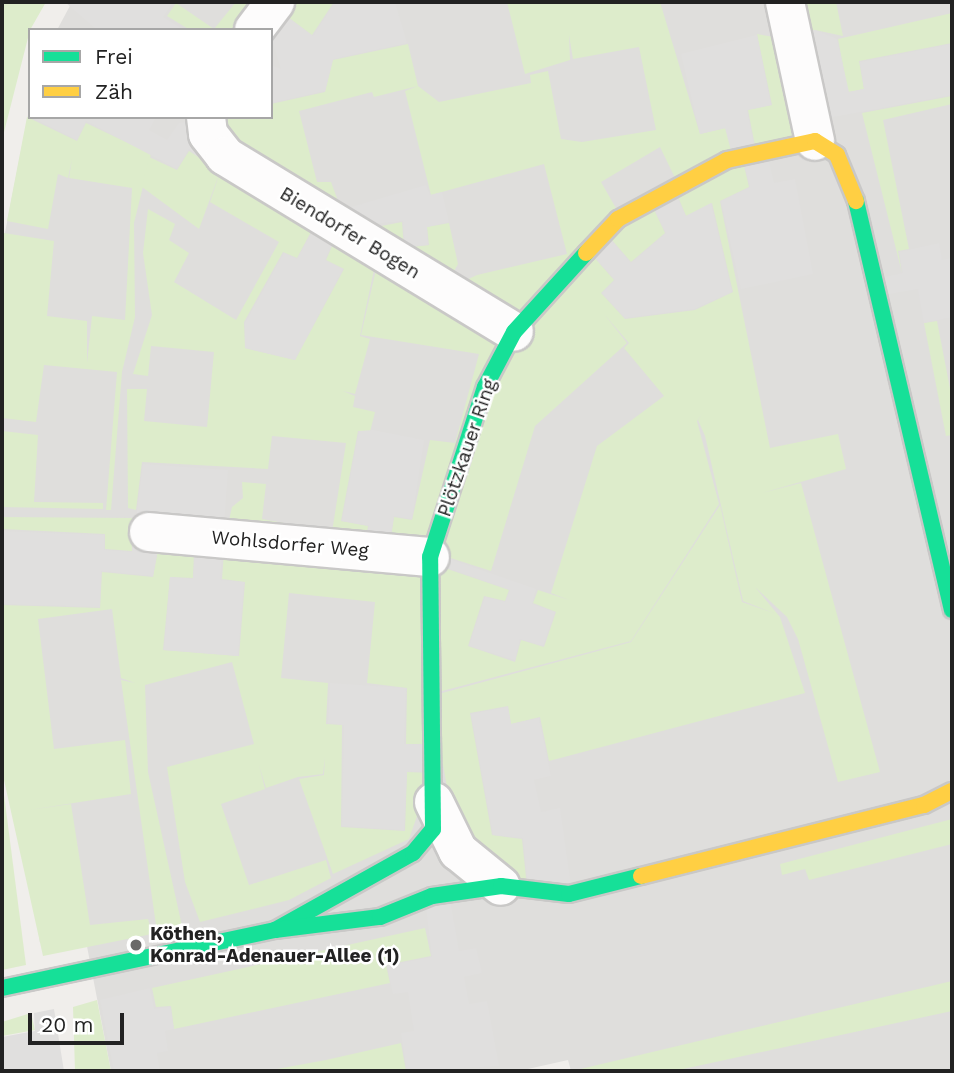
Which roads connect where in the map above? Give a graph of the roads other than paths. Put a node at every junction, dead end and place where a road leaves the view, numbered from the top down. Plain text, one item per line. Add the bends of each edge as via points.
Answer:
1 (275, 2) edge
2 (785, 2) edge
3 (256, 28) edge
4 (206, 119) edge
5 (815, 141) junction
6 (514, 332) junction
7 (149, 532) dead end
8 (430, 557) junction
9 (952, 610) edge
10 (952, 791) edge
11 (434, 802) junction
12 (429, 870) junction
13 (501, 886) junction
14 (275, 930) junction
15 (2, 988) edge

1 - 3 street
2 - 5 street
4 - 6 street, Biendorfer Bogen via 208,134 225,156
5 - 6 street, Plötzkauer Ring via 727,160 618,219 583,250
5 - 9 street via 837,155 853,188
6 - 8 street, Plötzkauer Ring via 485,387
7 - 8 street, Wohlsdorfer Weg
8 - 11 street, Plötzkauer Ring
10 - 13 street via 924,805 569,894
11 - 12 street, Plötzkauer Ring
11 - 13 street, Plötzkauer Ring via 458,851
12 - 13 street
12 - 14 street
12 - 14 street via 380,917
14 - 15 street

